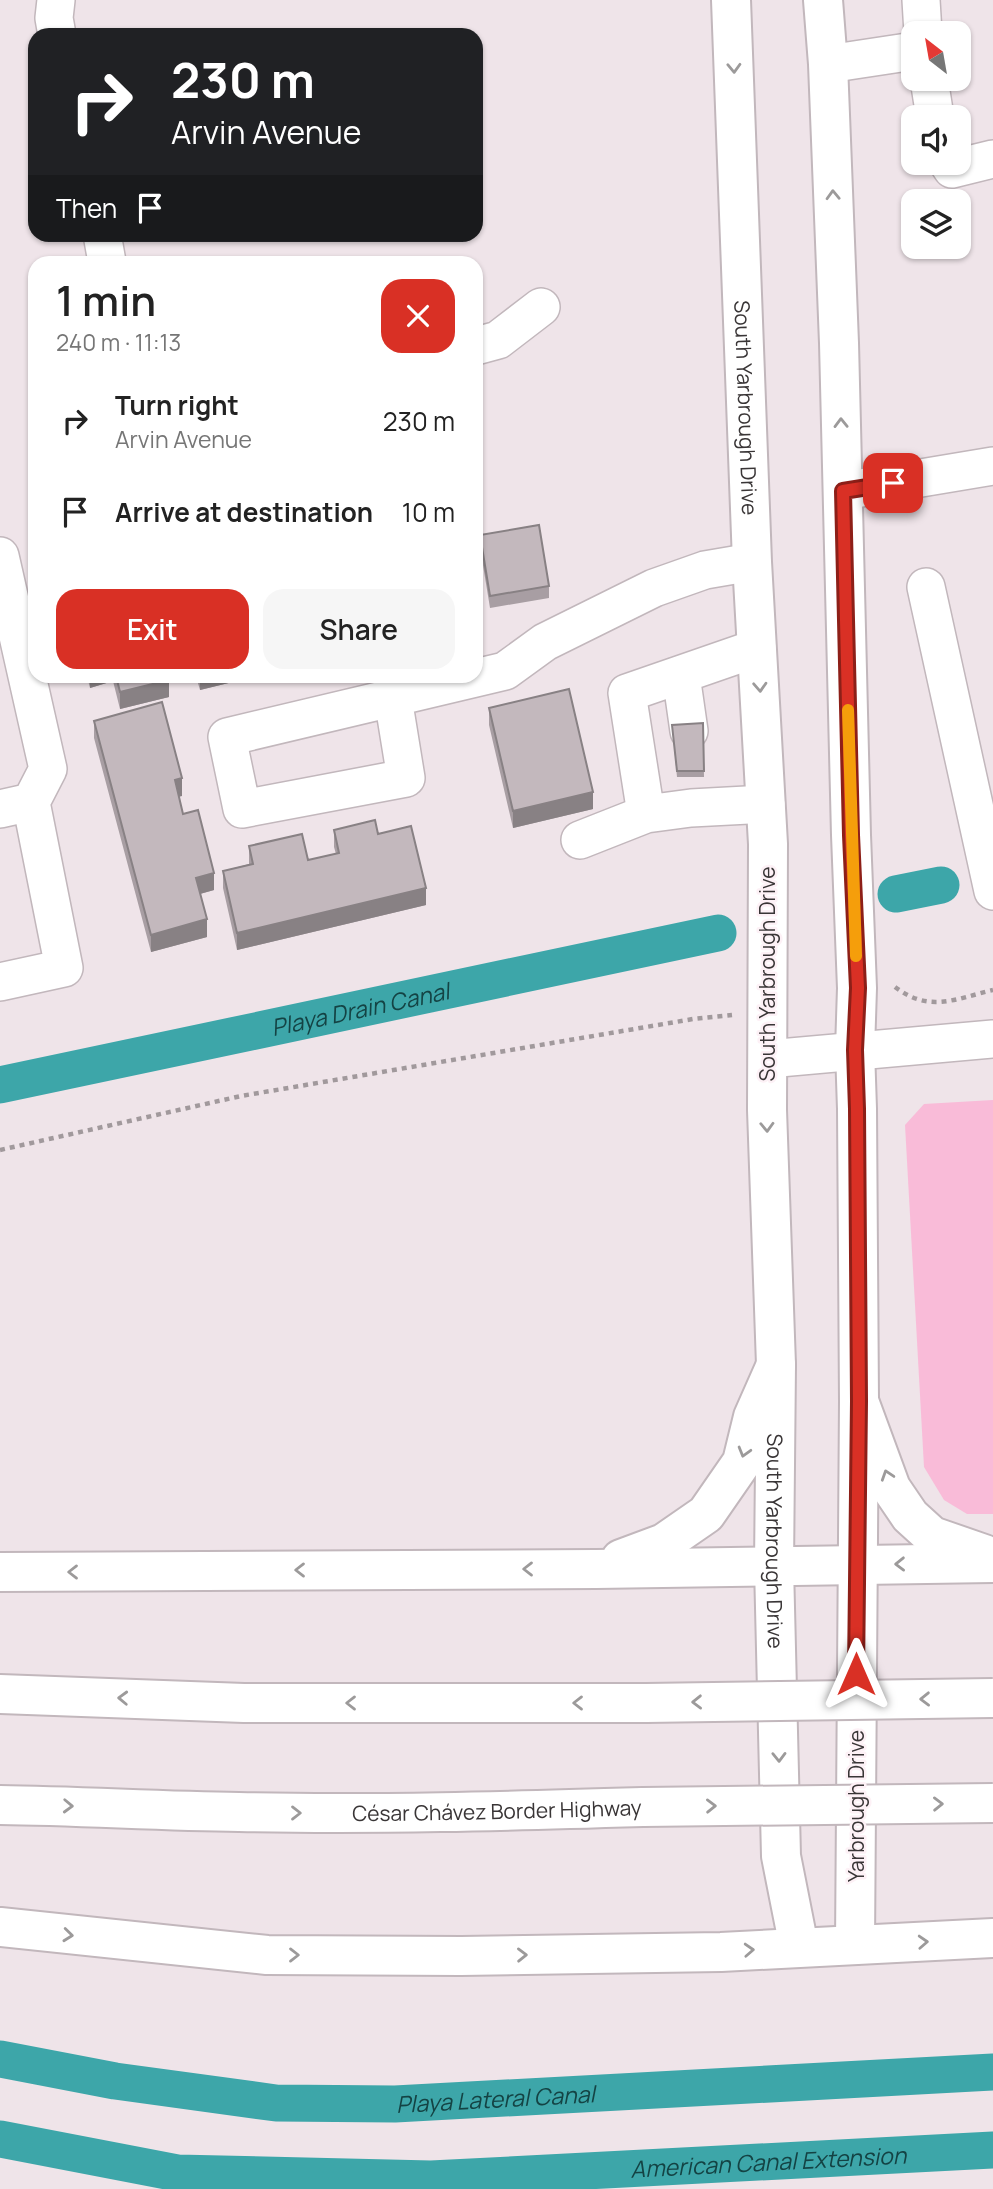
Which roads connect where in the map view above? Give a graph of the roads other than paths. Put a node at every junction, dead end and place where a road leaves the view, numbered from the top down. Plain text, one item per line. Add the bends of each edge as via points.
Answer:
1 (56, 0) edge
2 (731, 0) edge
3 (823, 0) edge
4 (921, 0) edge
5 (922, 21) edge
6 (56, 28) edge
7 (901, 53) edge
8 (828, 64) junction
9 (993, 159) edge
10 (971, 164) edge
11 (541, 307) dead end
12 (483, 344) edge
13 (993, 467) edge
14 (843, 491) junction
15 (0, 556) edge
16 (752, 562) junction
17 (926, 587) dead end
18 (757, 648) junction
19 (681, 675) junction
20 (483, 676) edge
21 (28, 680) edge
22 (29, 683) edge
23 (455, 683) edge
24 (393, 698) junction
25 (689, 731) edge
26 (766, 804) junction
27 (15, 805) edge
28 (646, 814) junction
29 (580, 840) dead end
30 (993, 891) edge
31 (0, 982) edge
32 (993, 1040) edge
33 (855, 1050) junction
34 (768, 1059) junction
35 (776, 1365) junction
36 (859, 1401) junction
37 (993, 1557) edge
38 (993, 1563) edge
39 (857, 1565) junction
40 (774, 1566) junction
41 (596, 1569) junction
42 (0, 1572) edge
43 (0, 1694) edge
44 (993, 1698) edge
45 (993, 1803) edge
46 (0, 1805) edge
47 (0, 1927) edge
48 (993, 1938) edge
49 (855, 1945) junction
50 (799, 1947) junction

1 - 6 street
2 -> 16 main road, South Yarbrough Drive
3 - 8 main road
4 - 5 street
7 - 8 street
14 -> 8 main road
9 - 10 street
11 - 12 street via 498,340
13 - 14 street
14 - 33 main road, Yarbrough Drive via 858,988
15 - 21 street
16 - 18 main road, South Yarbrough Drive
16 - 20 street via 705,570 654,588 545,642 505,671
17 - 30 street
18 - 19 street
18 -> 26 main road, South Yarbrough Drive
19 - 25 street
19 - 28 street via 626,693
22 - 27 street via 48,769
23 - 24 street
24 - 24 street via 227,737 242,808 406,778
26 - 28 street via 691,793
26 - 34 main road, South Yarbrough Drive
27 - 31 street via 64,968
28 - 29 street
32 - 33 street
33 - 34 street
33 - 36 main road, Yarbrough Drive
34 -> 35 main road, South Yarbrough Drive
35 - 40 main road, South Yarbrough Drive
35 -> 41 main road via 753,1417 742,1462 706,1514 664,1543
37 -> 36 main road via 932,1536 910,1516 891,1489
36 - 39 main road, Yarbrough Drive
38 -> 39 main road
39 - 40 main road
39 - 49 main road, Yarbrough Drive
40 - 41 main road
40 -> 50 main road, South Yarbrough Drive via 781,1856
41 -> 42 main road
44 -> 43 main road, bridge via 244,1703
46 -> 45 main road, César Chávez Border Highway, bridge via 424,1813
47 -> 50 main road via 267,1955 461,1956
49 -> 48 main road
49 - 50 main road

